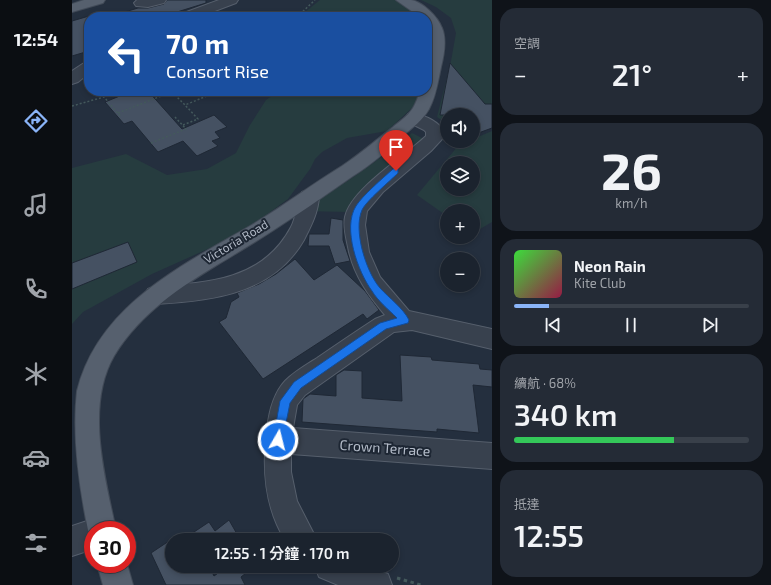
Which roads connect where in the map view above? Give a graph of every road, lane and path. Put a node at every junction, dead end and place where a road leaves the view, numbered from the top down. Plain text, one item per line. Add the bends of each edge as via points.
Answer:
1 (98, 0) edge
2 (159, 0) edge
3 (231, 0) edge
4 (315, 0) edge
5 (404, 0) edge
6 (143, 1) edge
7 (72, 8) edge
8 (199, 12) edge
9 (302, 12) edge
10 (423, 12) edge
11 (432, 22) edge
12 (84, 70) edge
13 (432, 73) edge
14 (72, 79) edge
15 (160, 96) edge
16 (177, 96) edge
17 (207, 96) edge
18 (426, 96) edge
19 (185, 105) junction
20 (72, 106) edge
21 (118, 112) junction
22 (121, 117) dead end
23 (175, 117) dead end
24 (414, 118) junction
25 (183, 125) junction
26 (151, 143) dead end
27 (307, 198) junction
28 (158, 293) junction
29 (404, 320) junction
30 (492, 339) edge
31 (278, 440) junction
32 (492, 456) edge
33 (100, 521) edge
34 (297, 533) edge
35 (84, 537) edge
36 (72, 541) edge
37 (115, 573) edge
38 (345, 573) edge
39 (118, 585) edge
40 (377, 585) edge

1 - 7 main road
2 - 6 street via 148,3
3 - 8 street
4 - 9 path
5 - 10 main road, Victoria Road
11 - 13 main road, Victoria Road via 436,28 438,50
12 - 14 street
15 - 21 path
16 - 19 path
17 - 19 path
18 - 24 main road, Victoria Road
19 - 25 path via 198,119
20 - 21 path via 104,97
21 - 22 path
23 - 25 path
24 - 27 main road, Victoria Road via 374,153
24 - 29 street via 433,128 436,134 434,138 364,201 357,210 355,222 356,240 364,270 376,290
25 - 26 path via 186,129
27 - 28 main road, Victoria Road
27 - 28 street via 309,208 292,242 278,258 255,277 211,290
28 - 33 main road, Victoria Road via 126,324 106,350 95,370 86,401 89,459
29 - 30 street
29 - 31 street via 383,326 298,385 286,401
31 - 32 street, Crown Terrace
31 - 34 street via 278,473 282,501
35 - 36 street
37 - 39 main road
38 - 40 street

